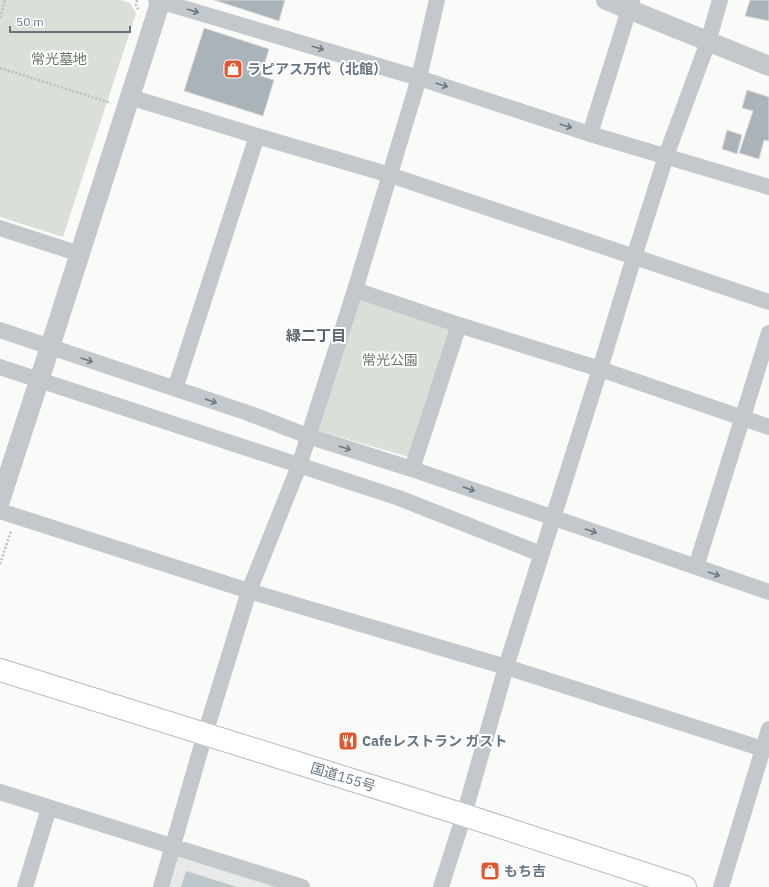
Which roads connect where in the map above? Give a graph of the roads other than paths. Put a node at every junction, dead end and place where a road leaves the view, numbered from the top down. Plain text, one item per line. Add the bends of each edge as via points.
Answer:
1 (159, 0) edge
2 (437, 0) edge
3 (606, 0) edge
4 (720, 0) edge
5 (631, 5) edge
6 (708, 42) junction
7 (769, 66) edge
8 (419, 78) junction
9 (121, 100) junction
10 (590, 134) junction
11 (257, 136) junction
12 (666, 156) junction
13 (390, 175) junction
14 (769, 187) edge
15 (0, 228) edge
16 (80, 254) junction
17 (634, 257) junction
18 (355, 290) junction
19 (769, 302) edge
20 (459, 325) junction
21 (0, 330) edge
22 (769, 333) edge
23 (50, 347) junction
24 (0, 367) edge
25 (600, 369) junction
26 (39, 380) junction
27 (175, 389) junction
28 (743, 418) junction
29 (769, 427) edge
30 (308, 436) junction
31 (299, 466) junction
32 (412, 469) junction
33 (0, 501) edge
34 (0, 512) edge
35 (553, 518) junction
36 (541, 554) junction
37 (696, 567) junction
38 (250, 591) junction
39 (769, 592) edge
40 (506, 666) junction
41 (0, 670) edge
42 (769, 729) edge
43 (205, 734) junction
44 (763, 749) junction
45 (0, 792) edge
46 (49, 808) junction
47 (464, 815) junction
48 (172, 847) junction
49 (25, 887) edge
50 (161, 887) edge
51 (302, 887) edge
52 (441, 887) edge
53 (685, 887) edge
54 (721, 887) edge

1 -> 8 street
1 - 9 street
2 - 8 street
3 - 5 street
4 - 6 street
5 - 6 street
5 - 10 street
6 - 7 street
6 - 12 street
8 -> 10 street
8 - 13 street
9 - 11 street
9 - 16 street
10 - 12 street
11 - 13 street
11 - 27 street
12 - 14 street
12 - 17 street
13 - 17 street
13 - 18 street
15 - 16 street
16 - 23 street
17 - 19 street
17 - 25 street
18 - 20 street
18 - 30 street
20 - 25 street
20 - 32 street
21 - 23 street
22 - 28 street
23 - 26 street
23 -> 27 street
24 - 26 street
25 - 28 street
25 - 35 street
26 - 31 street
26 - 33 street
27 -> 30 street
28 - 29 street
28 - 37 street
30 - 31 street
30 -> 32 street
31 - 36 street via 399,498
31 - 38 street
32 -> 35 street
34 - 38 street
35 - 36 street
35 -> 37 street
36 - 40 street
37 -> 39 street
38 - 40 street
38 - 43 street
40 - 44 street
40 - 47 street
41 - 43 highway, 国道155号
42 - 44 street
43 - 47 highway, 国道155号
43 - 48 street
44 - 54 street
45 - 46 street
46 - 48 street
46 - 49 street
47 - 52 street
47 - 53 highway, 国道155号
48 - 50 street
48 - 51 street

